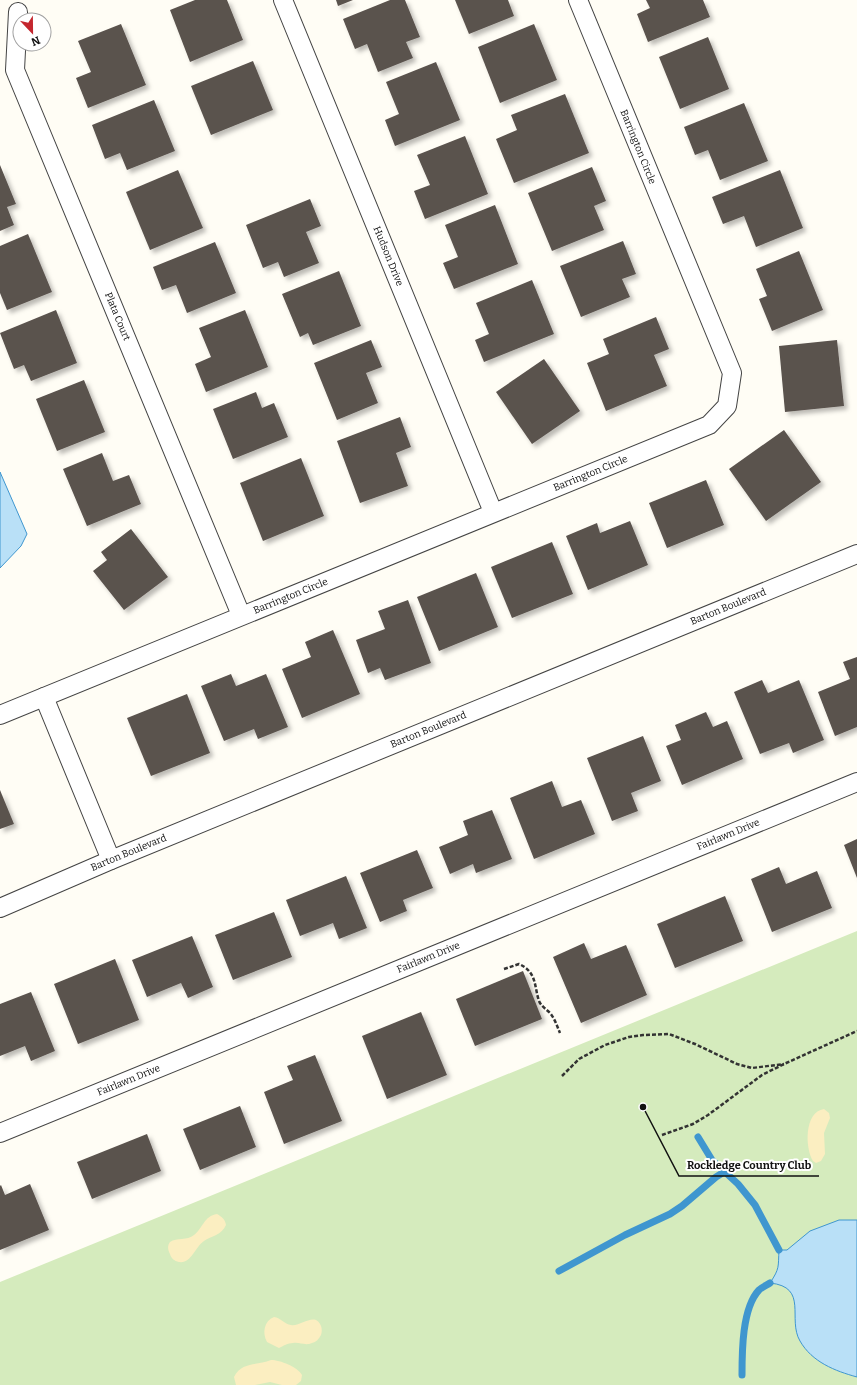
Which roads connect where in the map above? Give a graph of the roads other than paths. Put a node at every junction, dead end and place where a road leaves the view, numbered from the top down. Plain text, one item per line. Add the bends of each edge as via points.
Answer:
1 (283, 0) edge
2 (578, 0) edge
3 (16, 52) edge
4 (493, 512) junction
5 (857, 554) edge
6 (241, 616) junction
7 (44, 697) junction
8 (0, 715) edge
9 (857, 782) edge
10 (112, 860) junction
11 (0, 908) edge
12 (0, 1133) edge

1 - 4 street, Hudson Drive
2 - 4 street, Barrington Circle via 732,373 727,406 709,425
3 - 6 street, Plata Court via 15,70
4 - 6 street, Barrington Circle
5 - 10 street, Barton Boulevard
6 - 7 street, Barrington Circle
7 - 8 street, Barrington Circle
7 - 10 street
9 - 12 street, Fairlawn Drive
10 - 11 street, Barton Boulevard

